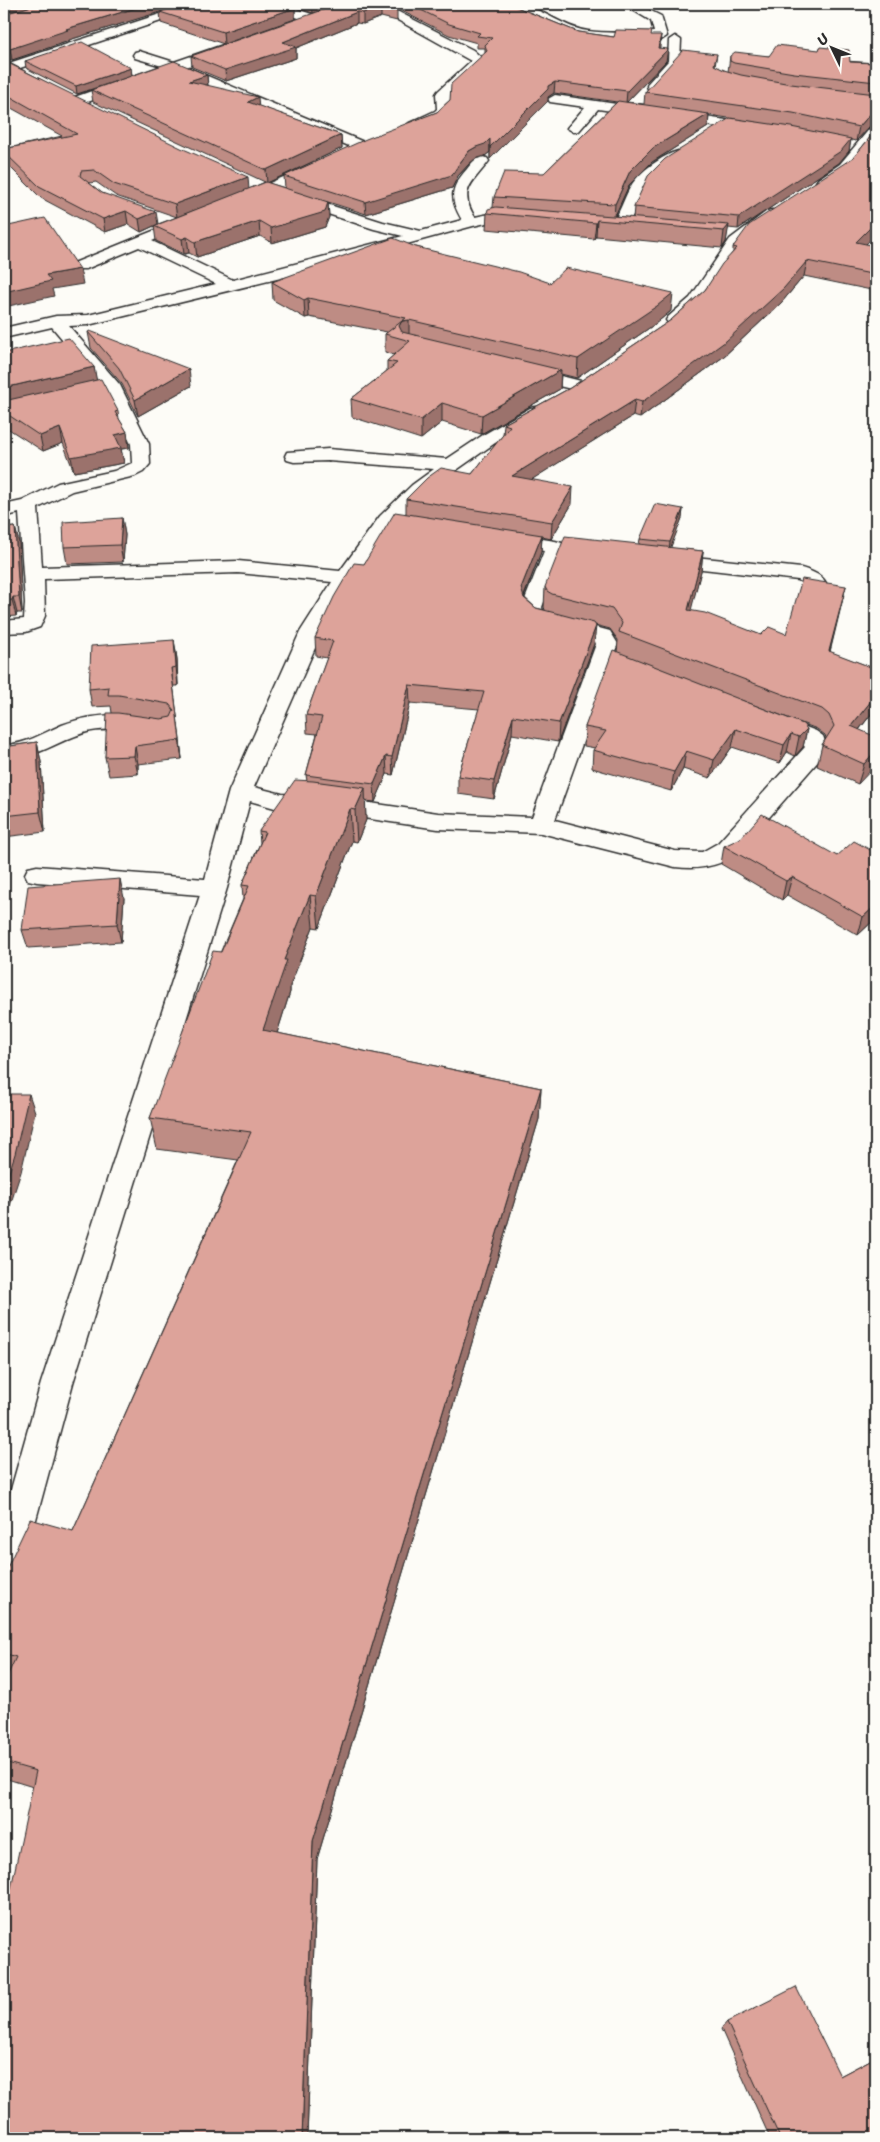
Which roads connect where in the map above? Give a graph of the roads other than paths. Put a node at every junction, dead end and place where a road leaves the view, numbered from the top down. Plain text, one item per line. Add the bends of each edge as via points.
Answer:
1 (169, 4) edge
2 (202, 4) edge
3 (268, 4) edge
4 (375, 4) edge
5 (514, 4) edge
6 (629, 4) edge
7 (182, 10) junction
8 (293, 24) edge
9 (675, 40) dead end
10 (238, 44) edge
11 (139, 55) dead end
12 (7, 65) edge
13 (174, 66) junction
14 (25, 75) edge
15 (62, 94) edge
16 (555, 99) dead end
17 (77, 101) junction
18 (639, 101) junction
19 (593, 104) junction
20 (92, 108) edge
21 (725, 124) junction
22 (574, 128) dead end
23 (405, 130) edge
24 (876, 130) edge
25 (771, 131) edge
26 (710, 134) edge
27 (687, 149) edge
28 (482, 161) dead end
29 (249, 182) edge
30 (267, 190) junction
31 (809, 192) edge
32 (231, 204) edge
33 (788, 204) edge
34 (204, 214) edge
35 (153, 217) edge
36 (539, 220) edge
37 (472, 222) junction
38 (177, 224) junction
39 (639, 226) edge
40 (423, 236) junction
41 (139, 240) junction
42 (389, 245) junction
43 (407, 254) edge
44 (80, 266) edge
45 (232, 286) junction
46 (56, 321) junction
47 (662, 330) edge
48 (4, 333) edge
49 (505, 367) edge
50 (595, 375) edge
51 (580, 386) junction
52 (294, 456) dead end
53 (451, 465) junction
54 (28, 506) junction
55 (4, 511) edge
56 (387, 520) junction
57 (416, 524) edge
58 (484, 535) edge
59 (650, 558) edge
60 (32, 573) junction
61 (345, 578) junction
62 (816, 593) edge
63 (4, 627) edge
64 (603, 656) junction
65 (668, 682) edge
66 (752, 714) edge
67 (164, 729) edge
68 (4, 752) edge
69 (241, 791) junction
70 (541, 825) junction
71 (37, 874) dead end
72 (214, 888) junction
73 (4, 1575) edge

1 - 7 street
2 - 7 street
3 - 8 street via 316,17
4 - 23 street via 479,61 442,94 444,109 440,114
5 - 6 street via 586,35 661,36 657,19
7 - 12 street
9 - 18 street via 674,63
10 - 13 street
11 - 13 street
12 - 14 street
13 - 17 street
13 - 30 street via 366,145
15 - 17 street
16 - 19 street
17 - 20 street
18 - 19 street
18 - 21 street
19 - 22 street via 591,111
21 - 25 street
21 - 26 street
24 - 31 street via 851,146 845,167
27 - 39 street via 658,166 638,186 629,210 614,224
28 - 37 street via 459,192 461,207
29 - 30 street
30 - 32 street
30 - 40 street via 379,226
33 - 47 street via 733,235 726,255 696,301
34 - 38 street
35 - 38 street
36 - 37 street via 495,218
37 - 40 street
38 - 41 street
40 - 42 street
41 - 44 street
41 - 45 street
42 - 43 street
42 - 45 street
45 - 46 street via 88,320
46 - 48 street
46 - 54 street via 140,444 141,464 131,471 52,492
49 - 51 street
50 - 51 street
51 - 53 street via 489,438
52 - 53 street via 328,455
53 - 56 street via 419,489
54 - 55 street
54 - 60 street
56 - 57 street
56 - 61 street
58 - 64 street via 564,548 532,606 533,613 543,620 603,635 607,644
59 - 62 street via 801,574 817,583
60 - 61 street via 238,567
60 - 63 street via 36,620 26,626
61 - 69 street via 311,632
64 - 65 street
64 - 70 street
66 - 70 street via 808,736 815,741 816,747 727,849 711,859 694,862 674,859
67 - 68 street via 101,722 17,752
69 - 70 street via 282,802 316,803 438,821
69 - 72 street
71 - 72 street
72 - 73 street via 57,1383

